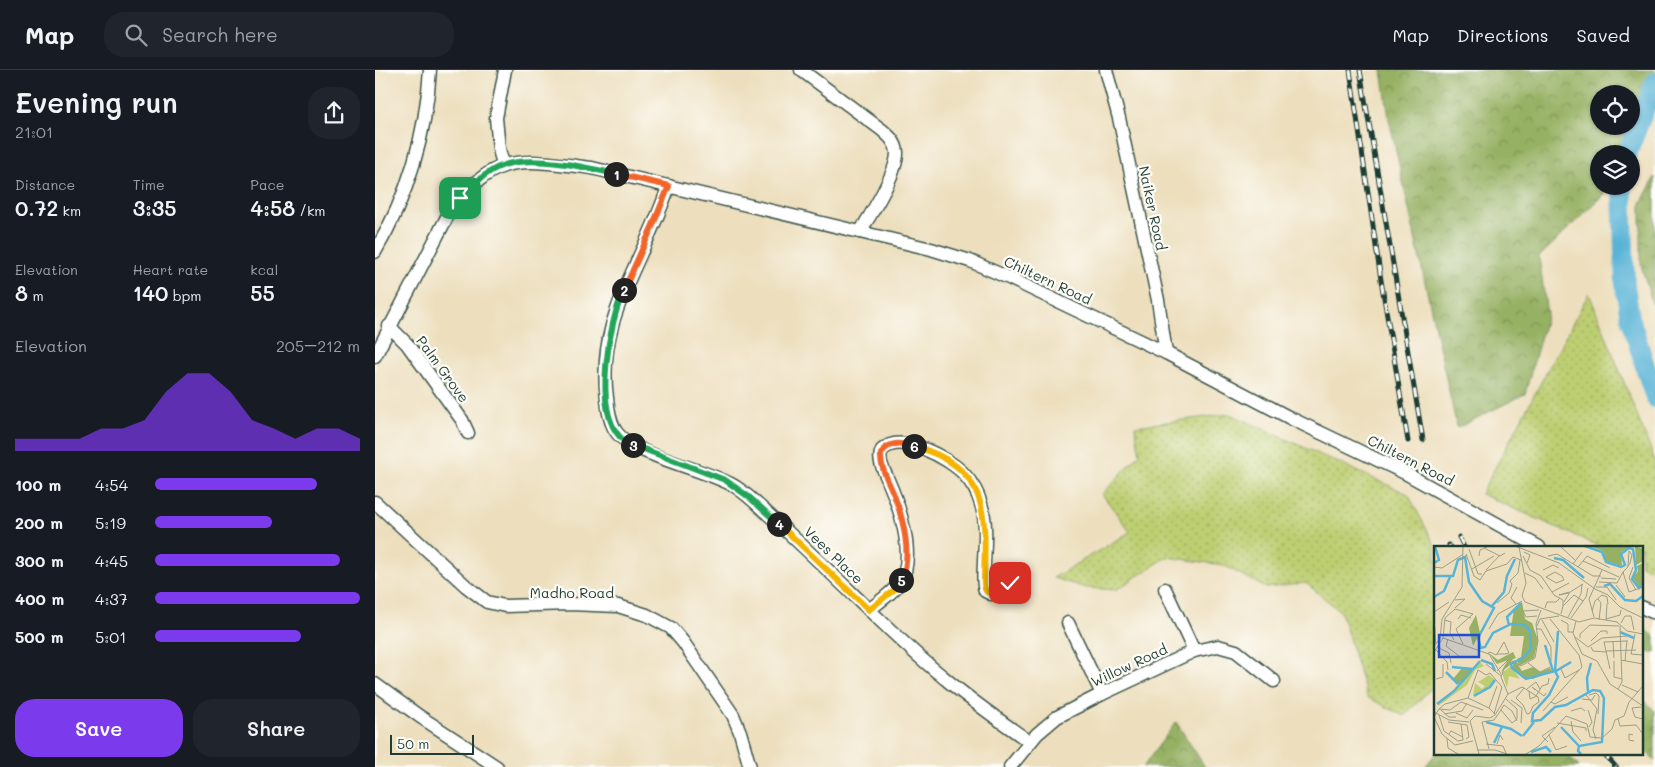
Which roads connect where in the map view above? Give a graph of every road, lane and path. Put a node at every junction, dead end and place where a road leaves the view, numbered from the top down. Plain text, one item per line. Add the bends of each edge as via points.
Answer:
1 (430, 70) edge
2 (505, 70) edge
3 (801, 70) edge
4 (1106, 70) edge
5 (503, 165) junction
6 (669, 186) junction
7 (861, 232) junction
8 (375, 252) edge
9 (389, 326) junction
10 (1166, 353) junction
11 (375, 356) edge
12 (468, 433) dead end
13 (375, 502) edge
14 (1537, 546) edge
15 (1019, 576) dead end
16 (1165, 589) dead end
17 (1643, 608) edge
18 (869, 610) junction
19 (1655, 613) edge
20 (1068, 623) dead end
21 (1194, 651) junction
22 (1274, 681) dead end
23 (375, 684) edge
24 (1102, 694) junction
25 (1030, 742) junction
26 (497, 767) edge
27 (750, 767) edge
28 (1010, 767) edge

1 - 8 street via 421,140 407,184
2 - 5 street via 496,118
3 - 7 street via 882,130 894,143 897,152 893,169
4 - 10 street, Naiker Road via 1152,272
5 - 6 street, Chiltern Road via 546,162 592,168
5 - 9 street via 475,182 460,198
6 - 7 street, Chiltern Road
6 - 18 street, Vees Place via 620,297 610,330 606,391 614,429 626,442 709,473 738,488
7 - 10 street, Chiltern Road via 970,261
9 - 11 street
9 - 12 street, Palm Grove via 407,344
10 - 14 street, Chiltern Road via 1405,473
13 - 27 street, Madho Road via 487,602 505,606 618,606 647,614 671,628 733,715
15 - 18 street via 996,592 985,591 983,513 972,484 956,466 934,454 915,446 891,444 882,450 880,460 904,531 906,565 895,589
16 - 21 street
17 - 19 street
18 - 25 street, Vees Place via 943,678
20 - 24 street
21 - 22 street, Willow Road via 1226,647 1248,659
21 - 24 street, Willow Road
23 - 26 street
24 - 25 street, Willow Road via 1057,717
25 - 28 street, Willow Road

